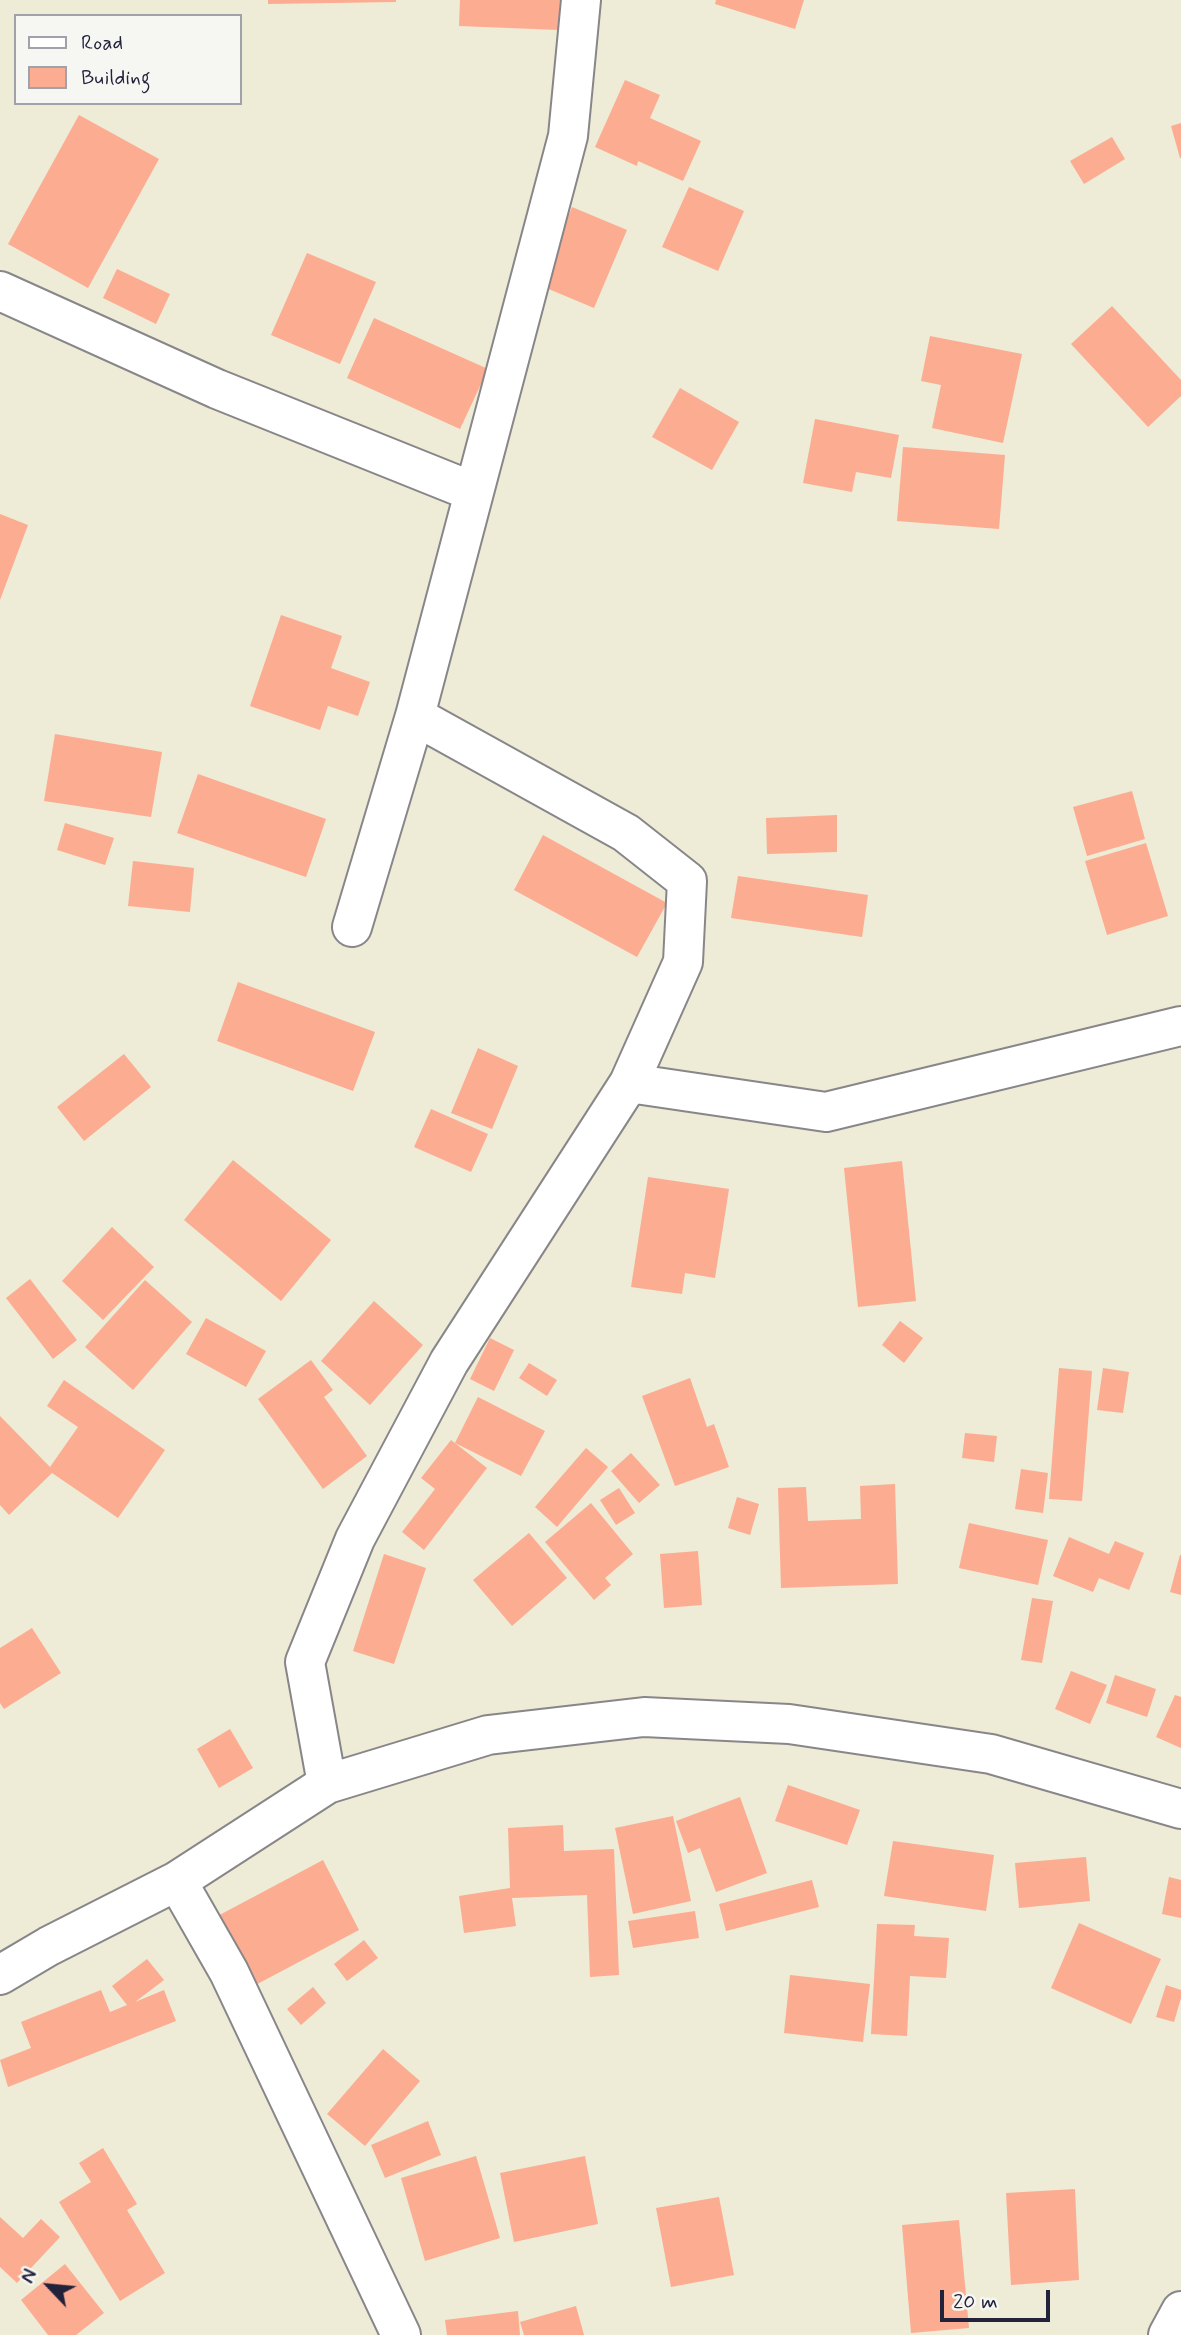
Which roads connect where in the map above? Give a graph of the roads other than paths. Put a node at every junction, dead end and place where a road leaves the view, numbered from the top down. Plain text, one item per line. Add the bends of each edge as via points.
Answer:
1 (581, 0) edge
2 (0, 291) edge
3 (474, 492) junction
4 (415, 716) junction
5 (352, 927) dead end
6 (1181, 1026) edge
7 (629, 1083) junction
8 (327, 1784) junction
9 (1181, 1809) edge
10 (177, 1881) junction
11 (0, 1975) edge
12 (1181, 2311) edge
13 (401, 2335) edge
14 (1168, 2335) edge

1 - 3 street via 568,135
2 - 3 street via 217,389
3 - 4 street
4 - 5 street
4 - 7 street via 626,834 687,881 683,962
6 - 7 street via 826,1112
7 - 8 street via 449,1362 355,1539 305,1662
8 - 9 street via 488,1735 644,1717 789,1724 991,1755
8 - 10 street
10 - 11 street
10 - 13 street via 229,1972
12 - 14 street

